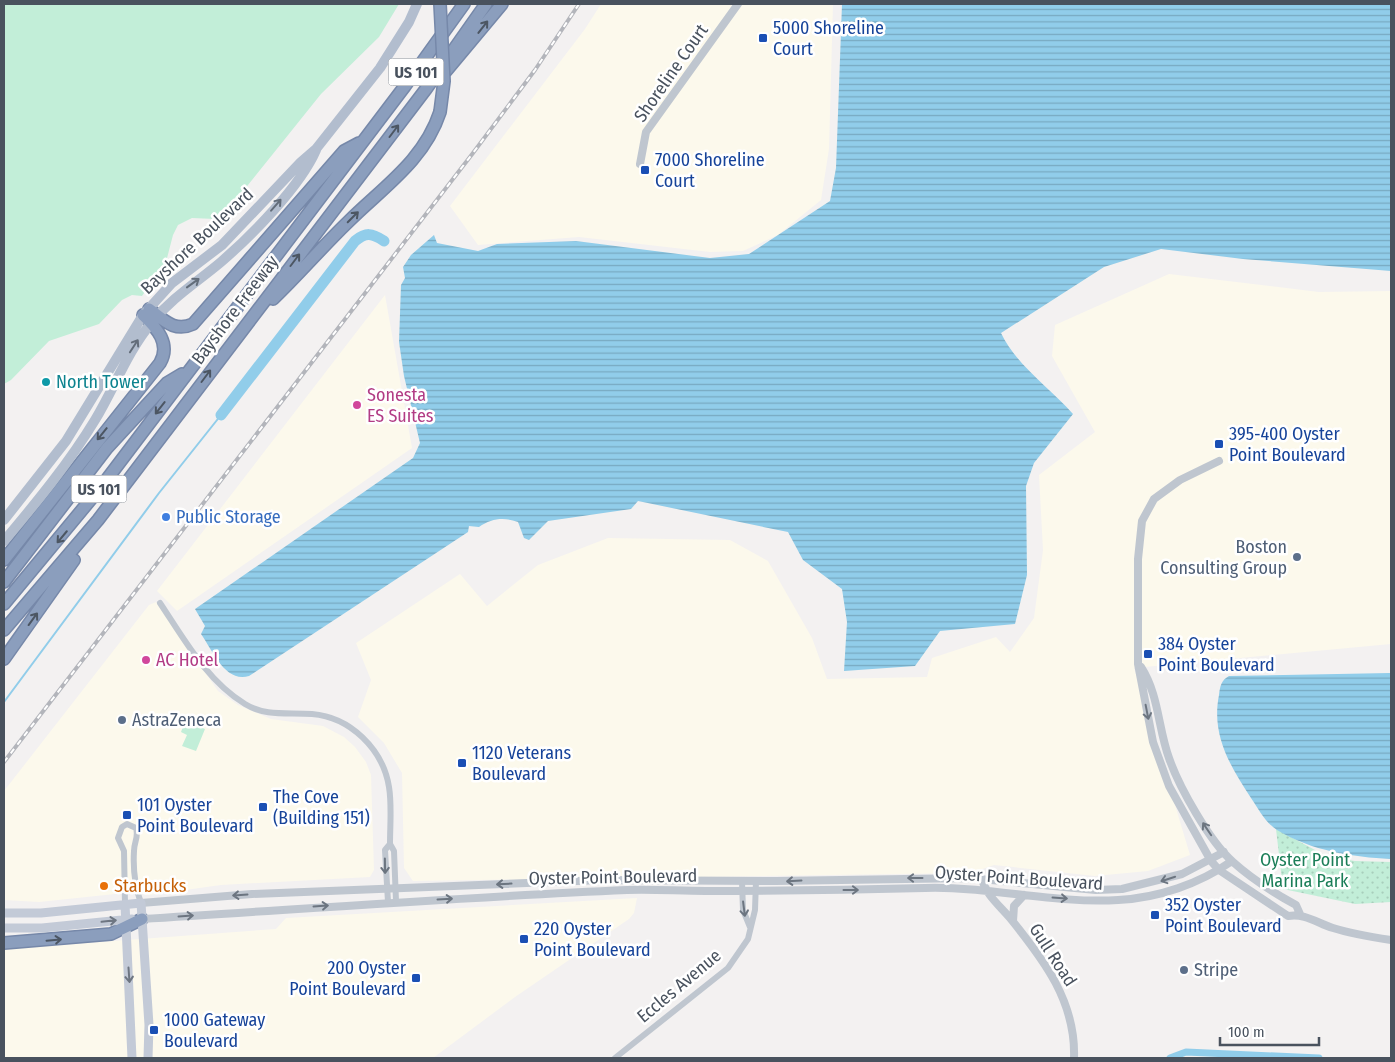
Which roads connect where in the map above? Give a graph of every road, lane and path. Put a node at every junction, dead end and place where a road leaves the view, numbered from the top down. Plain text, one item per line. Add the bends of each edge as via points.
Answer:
1 (440, 4) edge
2 (464, 4) edge
3 (486, 4) edge
4 (502, 4) edge
5 (738, 4) edge
6 (417, 6) edge
7 (426, 89) junction
8 (365, 139) junction
9 (640, 164) dead end
10 (150, 316) junction
11 (245, 326) junction
12 (190, 369) junction
13 (166, 429) junction
14 (1219, 461) dead end
15 (4, 520) edge
16 (4, 541) edge
17 (4, 560) edge
18 (4, 582) edge
19 (160, 603) dead end
20 (4, 604) edge
21 (4, 630) edge
22 (4, 659) edge
23 (1138, 664) junction
24 (1168, 754) junction
25 (1158, 758) junction
26 (390, 844) junction
27 (134, 849) junction
28 (124, 851) junction
29 (1224, 852) junction
30 (1211, 861) junction
31 (1232, 861) junction
32 (1219, 870) junction
33 (982, 878) junction
34 (742, 881) junction
35 (756, 881) junction
36 (387, 890) junction
37 (396, 890) junction
38 (742, 890) junction
39 (756, 890) junction
40 (984, 890) junction
41 (1024, 896) junction
42 (396, 901) junction
43 (388, 902) junction
44 (141, 903) junction
45 (125, 904) junction
46 (4, 913) edge
47 (1300, 914) junction
48 (142, 919) junction
49 (1012, 922) junction
50 (126, 923) junction
51 (750, 927) junction
52 (4, 928) edge
53 (1391, 940) edge
54 (4, 943) edge
55 (132, 1058) edge
56 (148, 1058) edge
57 (615, 1058) edge
58 (1074, 1058) edge

11 -> 1 highway, bridge via 414,160 428,140 440,112 444,82
2 - 8 highway, Bayshore Freeway / US 101
3 - 7 highway, Bayshore Freeway / US 101
7 -> 4 highway via 455,62
5 - 9 street, Shoreline Court via 646,132
6 - 10 main road, Bayshore Boulevard via 380,68 316,149 308,168 219,264
11 -> 7 highway, Bayshore Freeway / US 101
8 - 10 highway via 344,151 193,324 173,327
8 - 12 highway, Bayshore Freeway / US 101
10 - 15 main road via 66,442
16 -> 10 main road via 87,433
10 -> 17 highway via 164,344 164,357
13 -> 11 highway, Bayshore Freeway / US 101
12 - 18 highway via 167,383 119,434
12 -> 20 highway, Bayshore Freeway / US 101 via 84,509
13 - 21 highway, Bayshore Freeway / US 101 via 81,542
22 -> 13 highway
14 - 23 street via 1165,490 1154,499 1142,521 1138,559
19 - 26 street via 213,678 246,705 270,713 314,714 330,718 354,730 368,743 381,761 388,784
23 - 24 street via 1152,687
23 -> 25 street via 1152,742
24 - 25 street
29 -> 24 street via 1182,786
25 - 30 street via 1169,786
26 -> 36 street via 385,850
26 - 37 street via 394,851
27 - 28 street
27 - 28 street via 136,828 127,824 122,827 118,838
27 - 44 street via 136,890
28 - 45 street
29 - 30 street, Oyster Point Boulevard
29 - 31 street
30 - 32 street
30 -> 33 street, Oyster Point Boulevard via 1165,880 1122,890
31 - 32 street, Oyster Point Boulevard
31 - 47 street via 1264,887 1296,905
41 -> 32 street, Oyster Point Boulevard via 1105,900 1141,898 1183,887
32 - 47 street via 1288,916
33 -> 35 street, Oyster Point Boulevard
33 - 40 street
34 - 35 street, Oyster Point Boulevard
34 -> 37 street, Oyster Point Boulevard via 602,880
34 - 38 street
35 - 39 street, Eccles Avenue
36 - 37 street, Oyster Point Boulevard
36 - 43 street
36 -> 44 street, Oyster Point Boulevard via 252,894
37 - 42 street
38 - 39 street, Oyster Point Boulevard
42 -> 38 street, Oyster Point Boulevard via 625,890
38 -> 51 street via 743,910
39 -> 40 street, Oyster Point Boulevard
39 - 51 street, Eccles Avenue via 754,920
40 - 41 street, Oyster Point Boulevard
40 - 49 street, Gull Road
41 - 49 street via 1014,906
42 - 43 street, Oyster Point Boulevard
48 -> 43 street, Oyster Point Boulevard
44 - 45 main road, Oyster Point Boulevard
44 - 48 main road
45 - 46 main road, Oyster Point Boulevard via 41,913
45 - 50 main road
47 - 53 street via 1331,927
48 - 50 highway
48 - 56 main road
49 - 58 street, Gull Road via 1052,975 1062,994 1072,1028
52 -> 50 main road
54 -> 50 highway via 110,934
50 -> 55 main road
51 - 57 street, Eccles Avenue via 748,939 728,968

